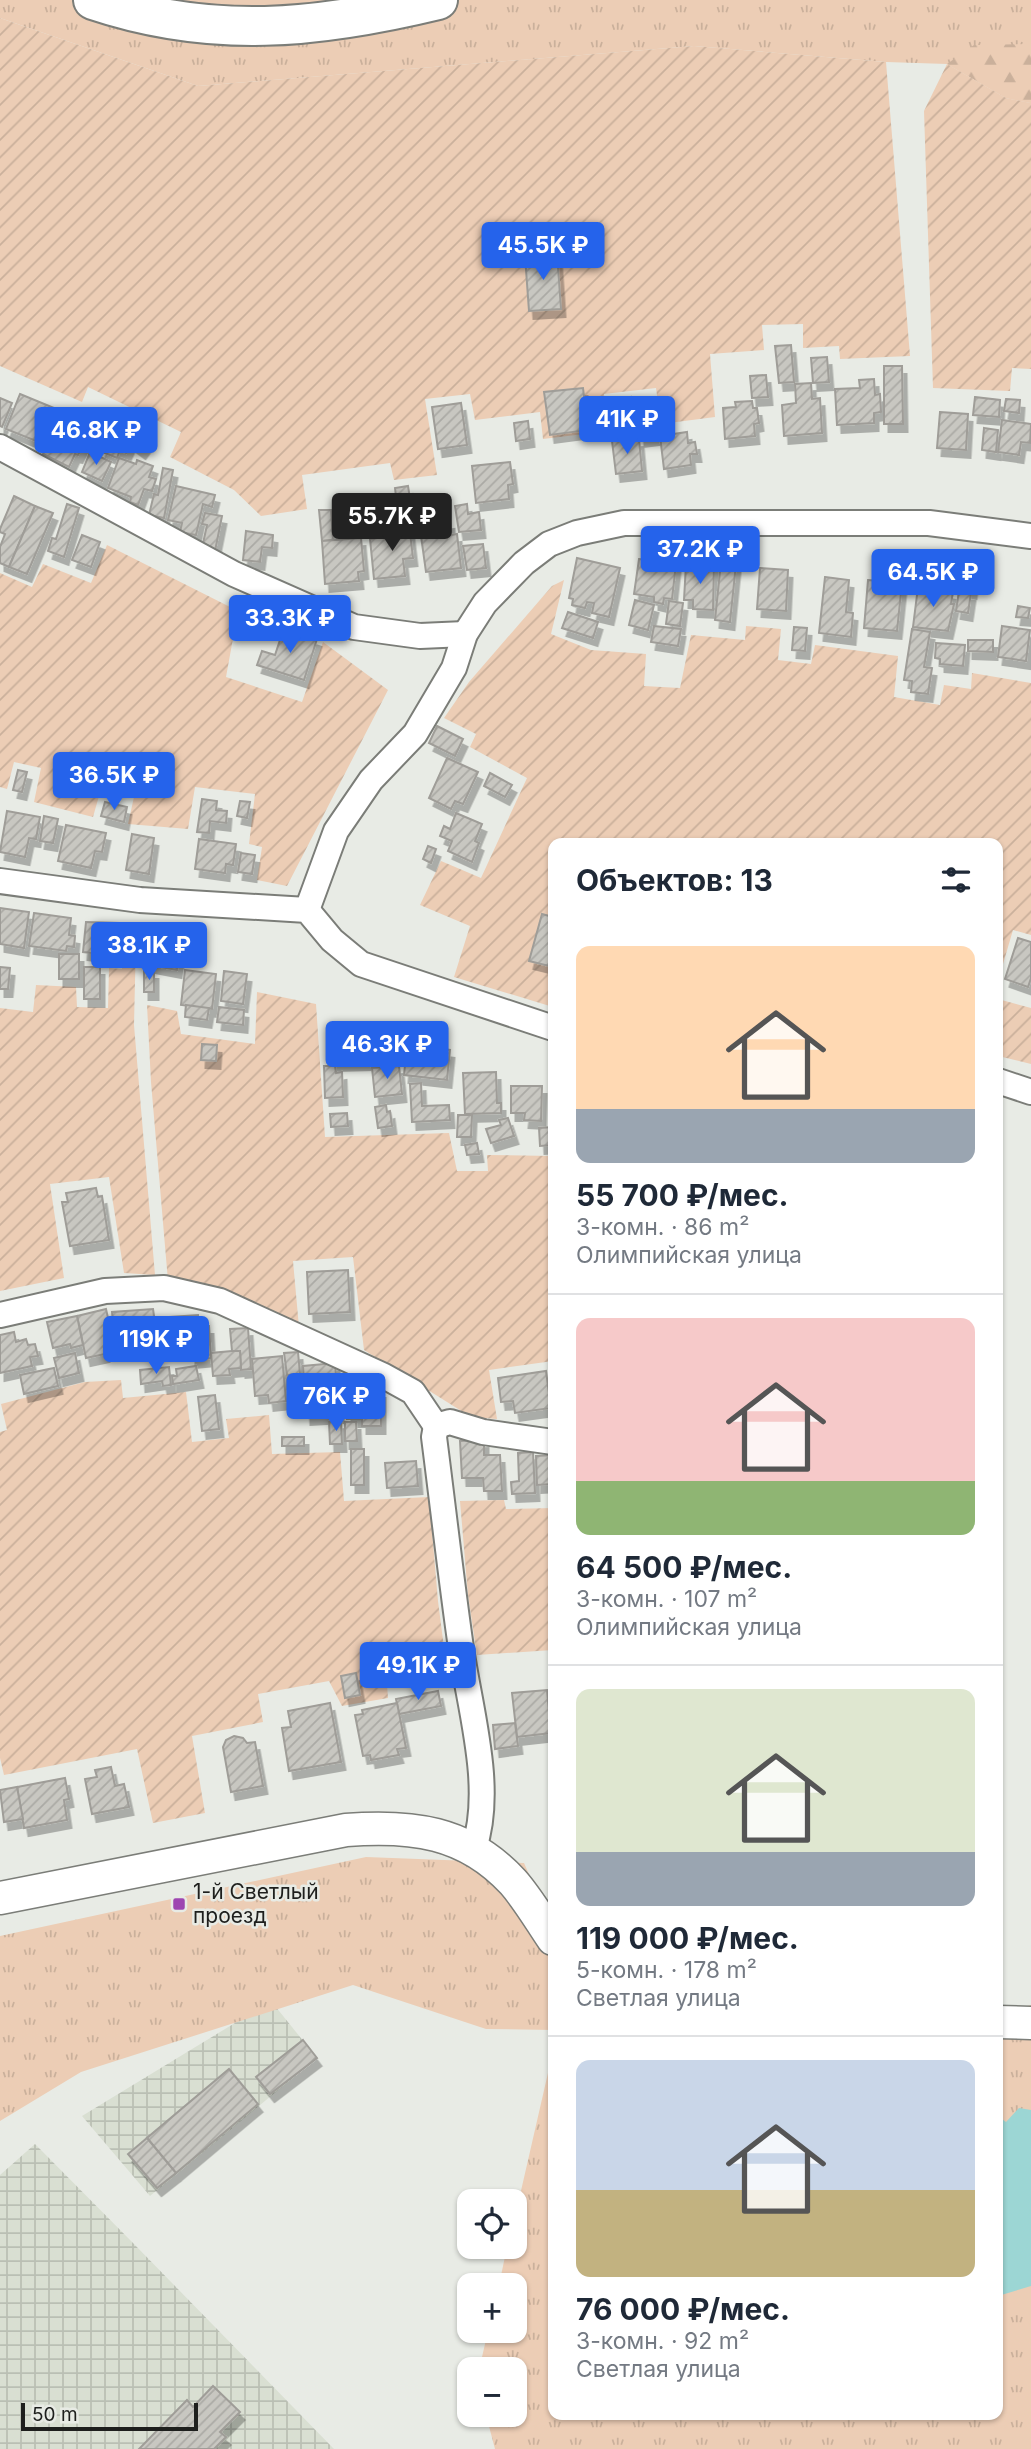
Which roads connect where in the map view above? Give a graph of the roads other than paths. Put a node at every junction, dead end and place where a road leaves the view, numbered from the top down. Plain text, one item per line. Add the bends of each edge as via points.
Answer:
1 (93, 0) edge
2 (438, 0) edge
3 (0, 447) edge
4 (1031, 536) edge
5 (465, 634) junction
6 (0, 881) edge
7 (307, 910) junction
8 (548, 1026) edge
9 (1003, 1082) edge
10 (1031, 1092) edge
11 (0, 1315) edge
12 (436, 1426) junction
13 (548, 1441) edge
14 (474, 1848) junction
15 (0, 1898) edge
16 (548, 1932) edge
17 (1003, 2022) edge
18 (1031, 2023) edge

1 - 2 main road via 204,25 253,28 377,15
3 - 5 street via 234,574 354,627 420,636
4 - 5 street via 929,523 624,523 549,544 485,603
5 - 7 street via 454,668 415,734 371,780 336,831
6 - 7 street via 140,900
7 - 8 street via 332,940 361,964
9 - 10 street
11 - 12 street via 105,1291 164,1288 220,1301 412,1392
12 - 13 street via 450,1422
12 - 14 street via 483,1792
14 - 15 street via 412,1829 346,1830
14 - 16 street via 514,1883
17 - 18 street

